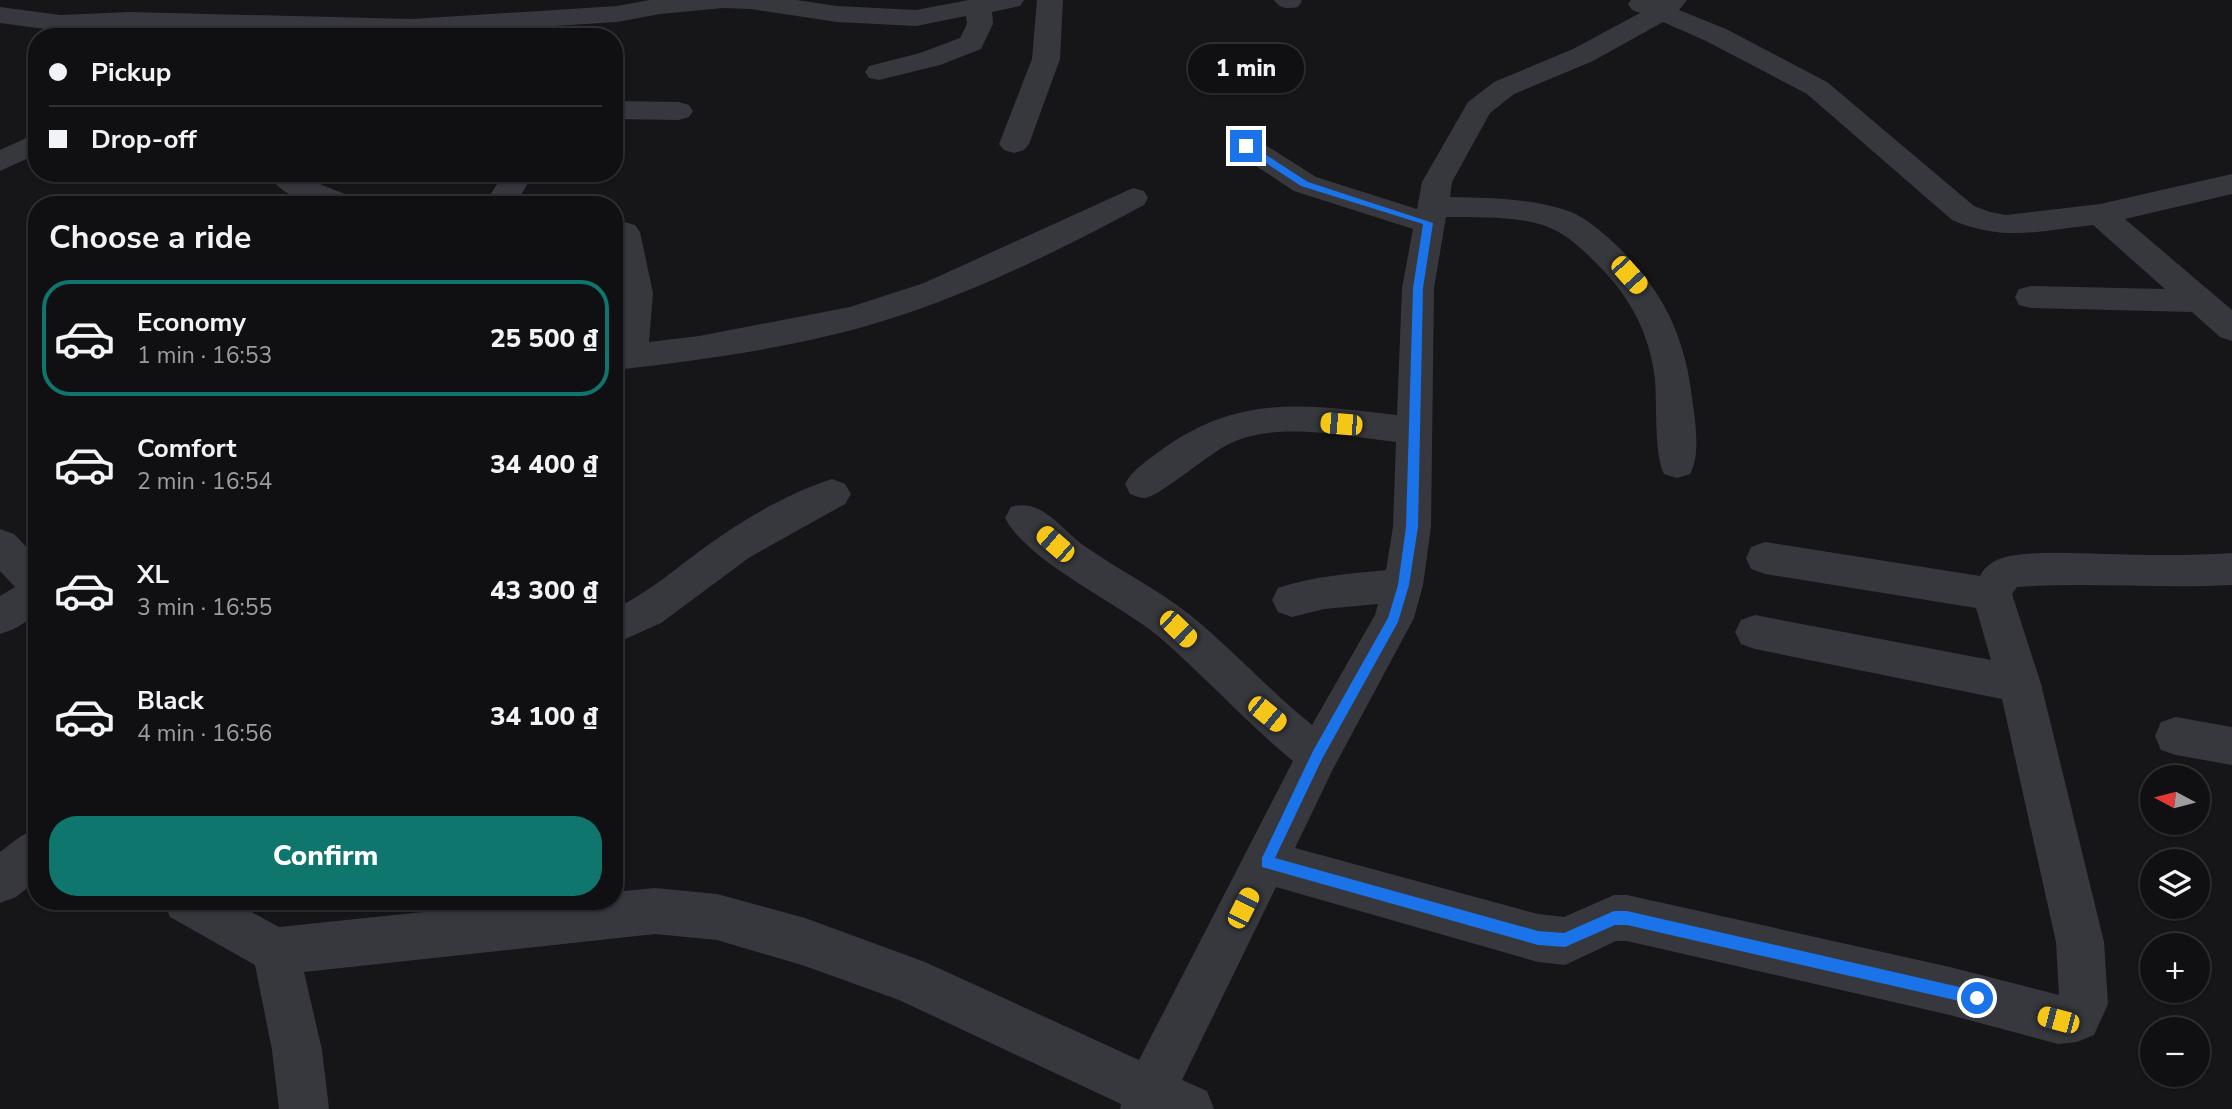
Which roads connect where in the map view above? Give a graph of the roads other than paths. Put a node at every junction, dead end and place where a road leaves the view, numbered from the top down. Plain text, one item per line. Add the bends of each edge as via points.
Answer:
1 (82, 0) edge
2 (1011, 0) edge
3 (1050, 0) edge
4 (1656, 4) edge
5 (978, 8) junction
6 (0, 15) edge
7 (614, 17) edge
8 (55, 28) edge
9 (65, 28) edge
10 (77, 28) edge
11 (879, 72) dead end
12 (623, 110) edge
13 (679, 111) dead end
14 (1014, 144) dead end
15 (1246, 146) dead end
16 (28, 147) edge
17 (0, 162) edge
18 (296, 182) edge
19 (2232, 184) edge
20 (321, 196) edge
21 (1133, 198) dead end
22 (1430, 214) junction
23 (2100, 214) junction
24 (624, 232) dead end
25 (2031, 297) dead end
26 (2202, 301) junction
27 (2232, 329) edge
28 (623, 353) edge
29 (623, 357) edge
30 (1413, 430) junction
31 (1677, 464) dead end
32 (1143, 484) dead end
33 (832, 494) dead end
34 (1024, 518) dead end
35 (0, 545) edge
36 (1765, 558) dead end
37 (2232, 569) edge
38 (28, 575) edge
39 (1403, 585) junction
40 (1992, 594) junction
41 (28, 600) edge
42 (1292, 600) dead end
43 (0, 617) edge
44 (623, 624) edge
45 (1755, 632) dead end
46 (2020, 684) junction
47 (2176, 736) dead end
48 (2232, 746) edge
49 (1318, 755) junction
50 (28, 858) edge
51 (1266, 862) junction
52 (0, 881) edge
53 (202, 910) edge
54 (275, 951) junction
55 (1162, 1103) edge
56 (304, 1109) edge

1 - 9 street
2 - 5 street
3 - 14 street via 1046,59
4 - 22 street via 1583,55 1504,88 1478,107 1437,182
4 - 23 street via 1818,88 1963,213 2006,225
5 - 7 street via 894,18 723,0 660,6
5 - 11 street via 980,24 971,43
6 - 8 street
7 - 10 street via 411,27 130,20
12 - 13 street
15 - 22 street via 1305,184
16 - 17 street
18 - 20 street
19 - 23 street
21 - 29 street via 936,291 853,318 699,348
22 - 30 street via 1418,288
22 - 31 street via 1524,212 1556,218 1576,228 1618,263 1640,286 1665,340 1675,388
23 - 26 street
24 - 28 street via 637,292
25 - 26 street
26 - 27 street
30 - 32 street via 1259,420 1199,442
30 - 39 street via 1412,527
33 - 44 street via 776,521 638,619
34 - 49 street via 1071,558 1178,629 1267,714
35 - 38 street
36 - 40 street
37 - 40 street via 2009,572 1997,581
39 - 42 street
39 - 49 street via 1394,618
40 - 46 street
41 - 43 street
45 - 46 street
46 - 51 street via 2080,942 2084,1004 2077,1018 2058,1020 1627,918 1614,918 1565,940 1538,938
47 - 48 street
49 - 51 street
50 - 52 street
51 - 55 street
53 - 54 street
54 - 55 street via 656,911 717,917 908,979
54 - 56 street via 297,1050

